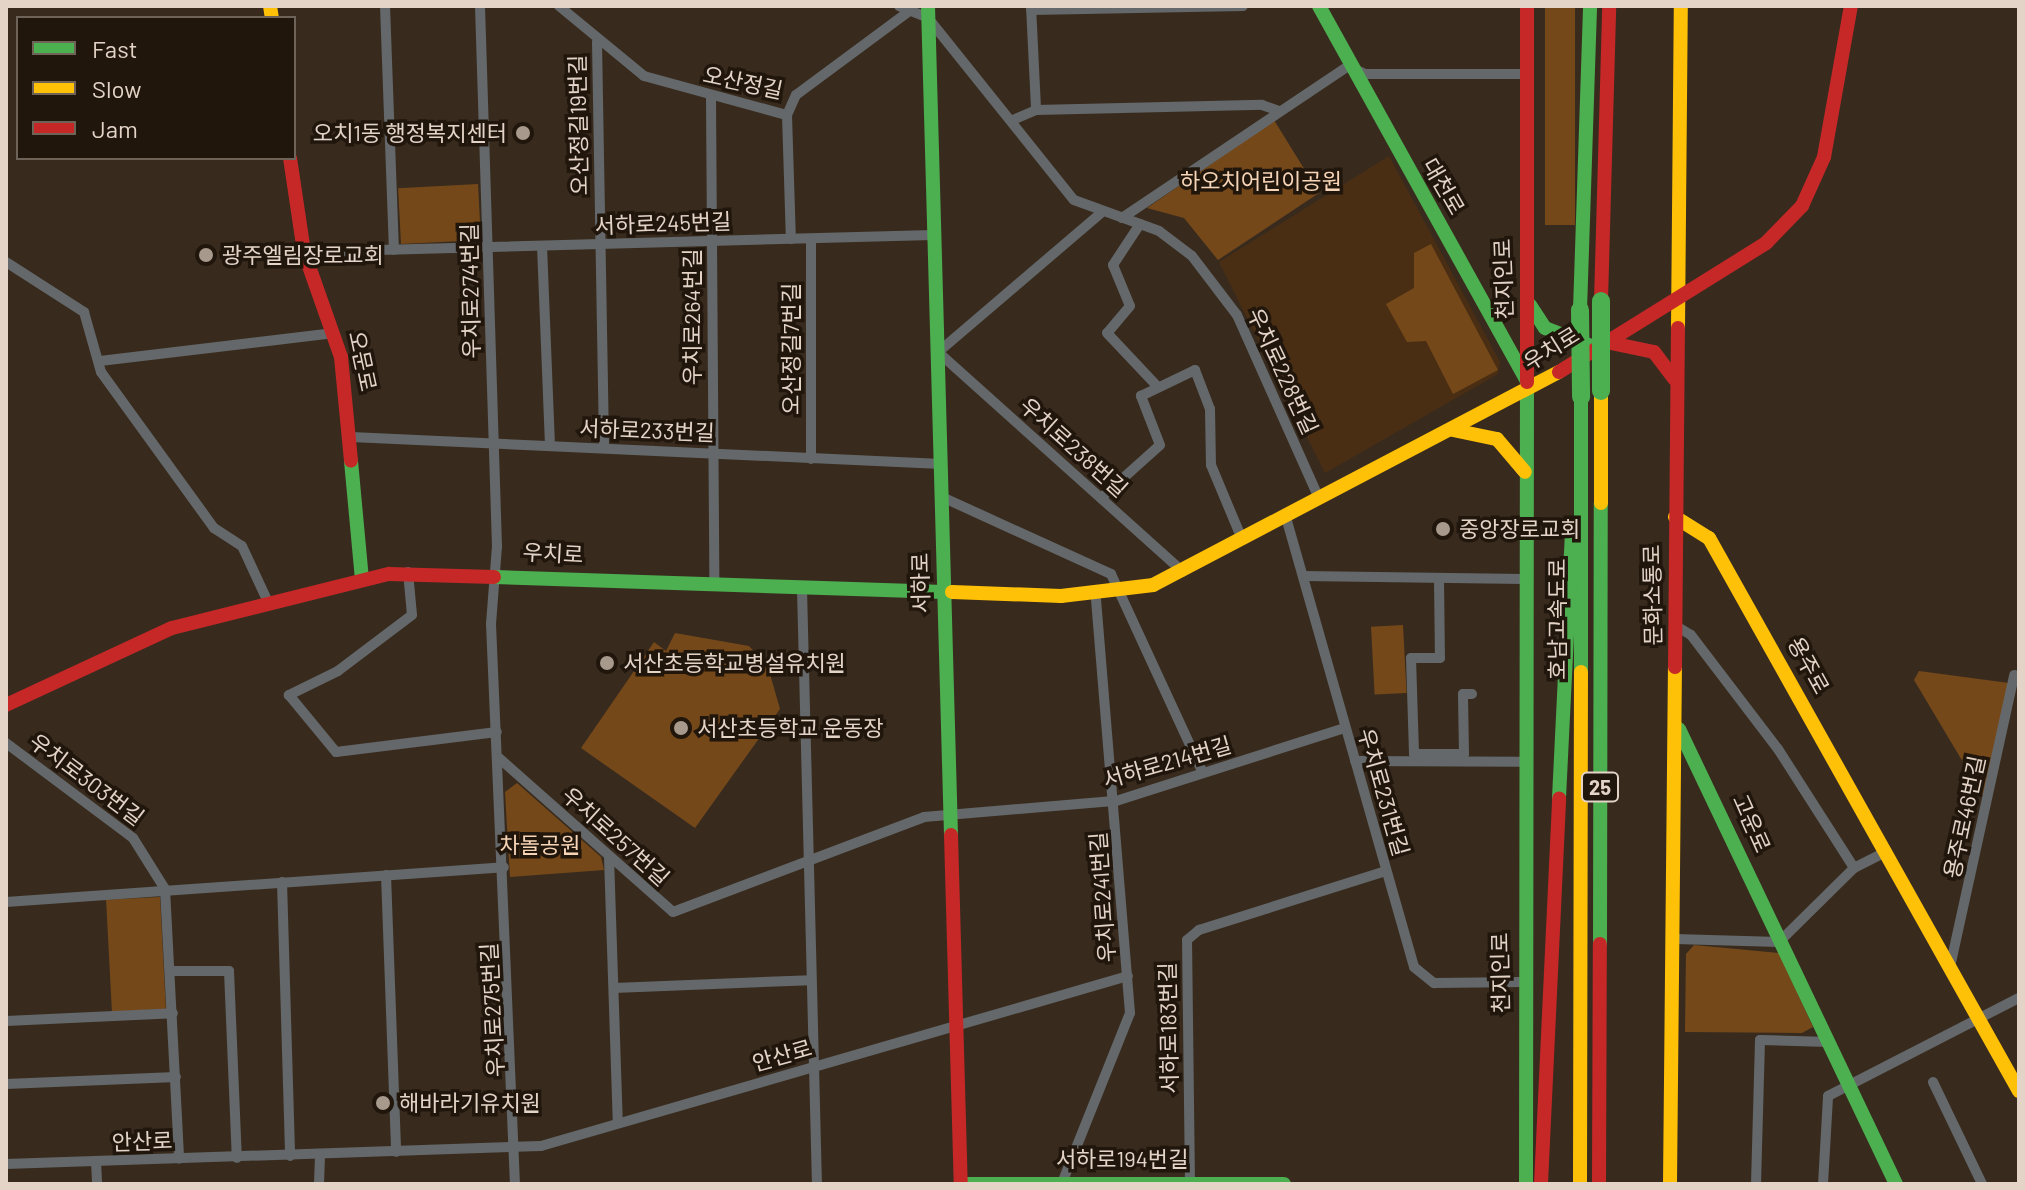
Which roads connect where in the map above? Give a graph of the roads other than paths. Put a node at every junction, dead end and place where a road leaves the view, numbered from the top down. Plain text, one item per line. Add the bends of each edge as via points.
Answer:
1 (385, 6) edge
2 (480, 6) edge
3 (1243, 6) edge
4 (1319, 6) edge
5 (1527, 6) edge
6 (1590, 6) edge
7 (1609, 6) edge
8 (1681, 6) edge
9 (1851, 6) edge
10 (563, 7) edge
11 (1031, 8) edge
12 (904, 9) edge
13 (928, 12) edge
14 (597, 42) junction
15 (1348, 66) junction
16 (1526, 74) junction
17 (711, 98) junction
18 (1036, 110) junction
19 (1279, 111) junction
20 (787, 115) junction
21 (1015, 119) junction
22 (290, 160) edge
23 (1101, 213) junction
24 (1122, 218) junction
25 (1140, 224) junction
26 (933, 235) junction
27 (791, 239) junction
28 (811, 239) junction
29 (712, 241) junction
30 (600, 244) junction
31 (542, 246) junction
32 (490, 247) junction
33 (394, 250) junction
34 (304, 252) junction
35 (6, 262) edge
36 (1676, 297) junction
37 (1527, 298) junction
38 (334, 333) junction
39 (1601, 344) junction
40 (938, 352) junction
41 (100, 361) junction
42 (1676, 384) junction
43 (1157, 386) junction
44 (1531, 389) junction
45 (1448, 430) junction
46 (351, 437) junction
47 (493, 444) junction
48 (550, 446) junction
49 (604, 448) junction
50 (713, 452) junction
51 (811, 459) junction
52 (941, 464) junction
53 (1582, 467) junction
54 (1528, 481) junction
55 (1318, 496) junction
56 (942, 497) junction
57 (1101, 498) junction
58 (1285, 514) junction
59 (1675, 517) junction
60 (1242, 539) junction
61 (408, 572) junction
62 (1183, 572) junction
63 (494, 574) junction
64 (1303, 576) junction
65 (362, 579) junction
66 (1524, 579) junction
67 (1439, 580) junction
68 (714, 584) junction
69 (802, 589) junction
70 (944, 594) junction
71 (1122, 594) junction
72 (1096, 596) junction
73 (268, 602) junction
74 (1676, 626) junction
75 (2014, 675) dead end
76 (1472, 694) dead end
77 (6, 705) edge
78 (1677, 725) junction
79 (1345, 728) junction
80 (497, 732) junction
81 (6, 743) edge
82 (499, 758) junction
83 (1355, 761) junction
84 (1521, 762) junction
85 (1203, 773) junction
86 (1116, 801) junction
87 (948, 813) junction
88 (1887, 851) junction
89 (609, 857) junction
90 (805, 857) junction
91 (504, 867) junction
92 (1854, 868) junction
93 (1386, 871) junction
94 (386, 875) junction
95 (282, 882) junction
96 (165, 889) junction
97 (6, 902) edge
98 (1675, 939) junction
99 (1779, 942) junction
100 (1950, 967) junction
101 (170, 971) junction
102 (1128, 976) junction
103 (810, 980) junction
104 (1524, 982) junction
105 (614, 988) junction
106 (2019, 998) edge
107 (173, 1013) junction
108 (1978, 1019) junction
109 (6, 1021) edge
110 (957, 1026) junction
111 (1829, 1042) junction
112 (813, 1067) junction
113 (176, 1077) junction
114 (1933, 1082) dead end
115 (1847, 1083) junction
116 (6, 1084) edge
117 (2019, 1091) edge
118 (618, 1123) junction
119 (514, 1149) junction
120 (396, 1152) junction
121 (320, 1155) junction
122 (290, 1156) junction
123 (237, 1158) junction
124 (179, 1159) junction
125 (96, 1162) junction
126 (6, 1164) edge
127 (1062, 1183) edge
128 (97, 1184) edge
129 (319, 1184) edge
130 (515, 1184) edge
131 (817, 1184) edge
132 (961, 1184) edge
133 (1190, 1184) edge
134 (1284, 1184) edge
135 (1526, 1184) edge
136 (1541, 1184) edge
137 (1580, 1184) edge
138 (1599, 1184) edge
139 (1670, 1184) edge
140 (1756, 1184) edge
141 (1823, 1184) edge
142 (1896, 1184) edge
143 (1982, 1184) edge

1 - 33 street
2 - 32 street, 우치로274번길
3 - 11 street
4 - 15 main road, 대천로
5 - 16 main road, 천지인로
6 - 53 main road, 호남고속도로 / 25, bridge via 1580,310
7 - 138 main road, 호남고속도로 / 25, bridge via 1601,301
8 - 36 main road, 문화소통로
9 - 36 main road, 우치로 via 1824,157 1802,206 1766,243
10 - 14 street, 오산정길
11 - 18 street
12 - 13 street
12 - 20 street, 오산정길 via 796,95
13 - 21 street, 우치로228번길
13 - 26 main road, 서하로
14 - 17 street, 오산정길 via 644,76
14 - 30 street, 오산정길19번길
15 - 16 street via 1365,74
15 - 19 street
15 - 44 main road, 대천로
16 - 37 main road, 천지인로
17 - 20 street, 오산정길
17 - 29 street, 우치로264번길
18 - 19 street via 1262,105
18 - 21 street
19 - 24 street
20 - 27 street
21 - 23 street, 우치로228번길 via 1064,191
22 - 34 main road, 오문로
23 - 24 street, 우치로228번길
23 - 40 street
24 - 25 street, 우치로228번길
25 - 43 street via 1113,265 1130,306 1107,333
25 - 55 street, 우치로228번길 via 1179,242 1237,315
26 - 28 street, 서하로245번길
26 - 40 main road, 서하로
27 - 28 street, 서하로245번길
27 - 29 street, 서하로245번길
28 - 51 street, 오산정길7번길
29 - 30 street, 서하로245번길
29 - 50 street, 우치로264번길
30 - 31 street, 서하로245번길
30 - 49 street, 오산정길19번길
31 - 32 street, 서하로245번길
31 - 48 street
32 - 33 street, 서하로245번길
32 - 47 street, 우치로274번길
33 - 34 street, 서하로245번길
34 - 38 main road, 오문로
35 - 41 street via 84,312
36 - 39 main road, 우치로
36 - 42 main road, 문화소통로
37 - 39 main road via 1545,328
37 - 44 main road, 천지인로
38 - 41 street
38 - 46 main road, 오문로
39 - 42 main road via 1654,352
39 - 44 main road, 우치로
40 - 52 main road, 서하로
40 - 57 street, 우치로238번길
41 - 73 street via 205,517 242,546
42 - 59 main road, 문화소통로
43 - 57 street via 1141,396 1160,445
43 - 60 street via 1195,370 1210,409 1211,465
44 - 45 main road, 우치로
44 - 54 main road, 천지인로
45 - 54 main road via 1497,439 1518,458
45 - 55 main road, 우치로
46 - 47 street, 서하로233번길
46 - 65 main road, 오문로
47 - 48 street, 서하로233번길
47 - 63 street, 우치로274번길
48 - 49 street, 서하로233번길
49 - 50 street, 서하로233번길
50 - 51 street, 서하로233번길
50 - 68 street, 우치로264번길
51 - 52 street, 서하로233번길
52 - 56 main road, 서하로
53 - 136 main road via 1567,569
53 - 137 main road, 호남고속도로 / 25
54 - 66 main road, 천지인로
55 - 58 main road, 우치로
56 - 70 main road, 서하로
56 - 71 street via 1111,574
57 - 62 street, 우치로238번길
58 - 60 main road, 우치로
58 - 64 street, 우치로231번길
59 - 74 main road, 문화소통로
59 - 88 main road, 용주로 via 1709,538
60 - 62 main road, 우치로
61 - 63 main road, 우치로
61 - 65 main road, 우치로
61 - 80 street via 412,615 338,671 289,695 336,752
62 - 71 main road, 우치로
63 - 68 main road, 우치로
63 - 80 street, 우치로275번길
64 - 67 street
64 - 79 street, 우치로231번길
65 - 73 main road, 우치로
66 - 67 street
66 - 84 main road, 천지인로
67 - 76 street via 1440,658 1411,658 1414,754 1464,754 1463,694
68 - 69 main road, 우치로
69 - 70 main road, 우치로
69 - 90 street
70 - 72 main road, 우치로
70 - 87 main road, 서하로
71 - 72 main road, 우치로
71 - 85 street
72 - 86 street, 우치로241번길
73 - 77 main road, 우치로 via 133,642
74 - 78 main road, 문화소통로
74 - 92 street via 1691,635 1778,749
75 - 100 street, 용주로46번길
78 - 98 main road, 문화소통로
78 - 99 main road, 고운로
79 - 83 street, 우치로231번길
79 - 85 street, 서하로214번길
80 - 82 street, 우치로275번길
81 - 96 street, 우치로303번길 via 133,838
82 - 89 street, 우치로257번길
82 - 91 street, 우치로275번길
83 - 84 street
83 - 93 street, 우치로231번길
84 - 104 main road, 천지인로
85 - 86 street, 서하로214번길
86 - 87 street, 서하로214번길
86 - 102 street, 우치로241번길
87 - 90 street
87 - 110 main road, 서하로
88 - 92 street
88 - 100 main road, 용주로
89 - 90 street, 우치로257번길 via 673,912
89 - 105 street
90 - 103 street
91 - 94 street
91 - 119 street, 우치로275번길
92 - 99 street
93 - 104 street, 우치로231번길 via 1421,976 1434,983
93 - 133 street, 서하로183번길 via 1199,930 1187,940
94 - 95 street
94 - 120 street
95 - 96 street
95 - 122 street
96 - 97 street
96 - 101 street, 우치로303번길
98 - 99 street
98 - 139 main road, 문화소통로
99 - 111 main road, 고운로
100 - 108 main road, 용주로
101 - 107 street, 우치로303번길
101 - 123 street via 229,971
102 - 110 street
102 - 127 street, 우치로241번길 via 1129,1024
103 - 105 street
103 - 112 street
104 - 135 main road, 천지인로
105 - 118 street
106 - 108 street
107 - 109 street
107 - 113 street, 우치로303번길
108 - 115 street
108 - 117 main road, 용주로
110 - 112 street, 안산로
110 - 132 main road, 서하로
111 - 115 main road, 고운로
111 - 140 street via 1760,1040
112 - 118 street, 안산로
112 - 131 street
113 - 116 street
113 - 124 street, 우치로303번길
114 - 143 street
115 - 141 street via 1825,1101
115 - 142 main road, 고운로
118 - 119 street, 안산로
119 - 120 street, 안산로
119 - 130 street, 우치로275번길
120 - 121 street, 안산로
121 - 122 street, 안산로
121 - 129 street
122 - 123 street, 안산로
123 - 124 street, 안산로
124 - 125 street, 안산로
125 - 126 street, 안산로
125 - 128 street, 안산로
127 - 132 main road, 서하로194번길
127 - 133 main road, 서하로194번길
133 - 134 main road, 서하로194번길

